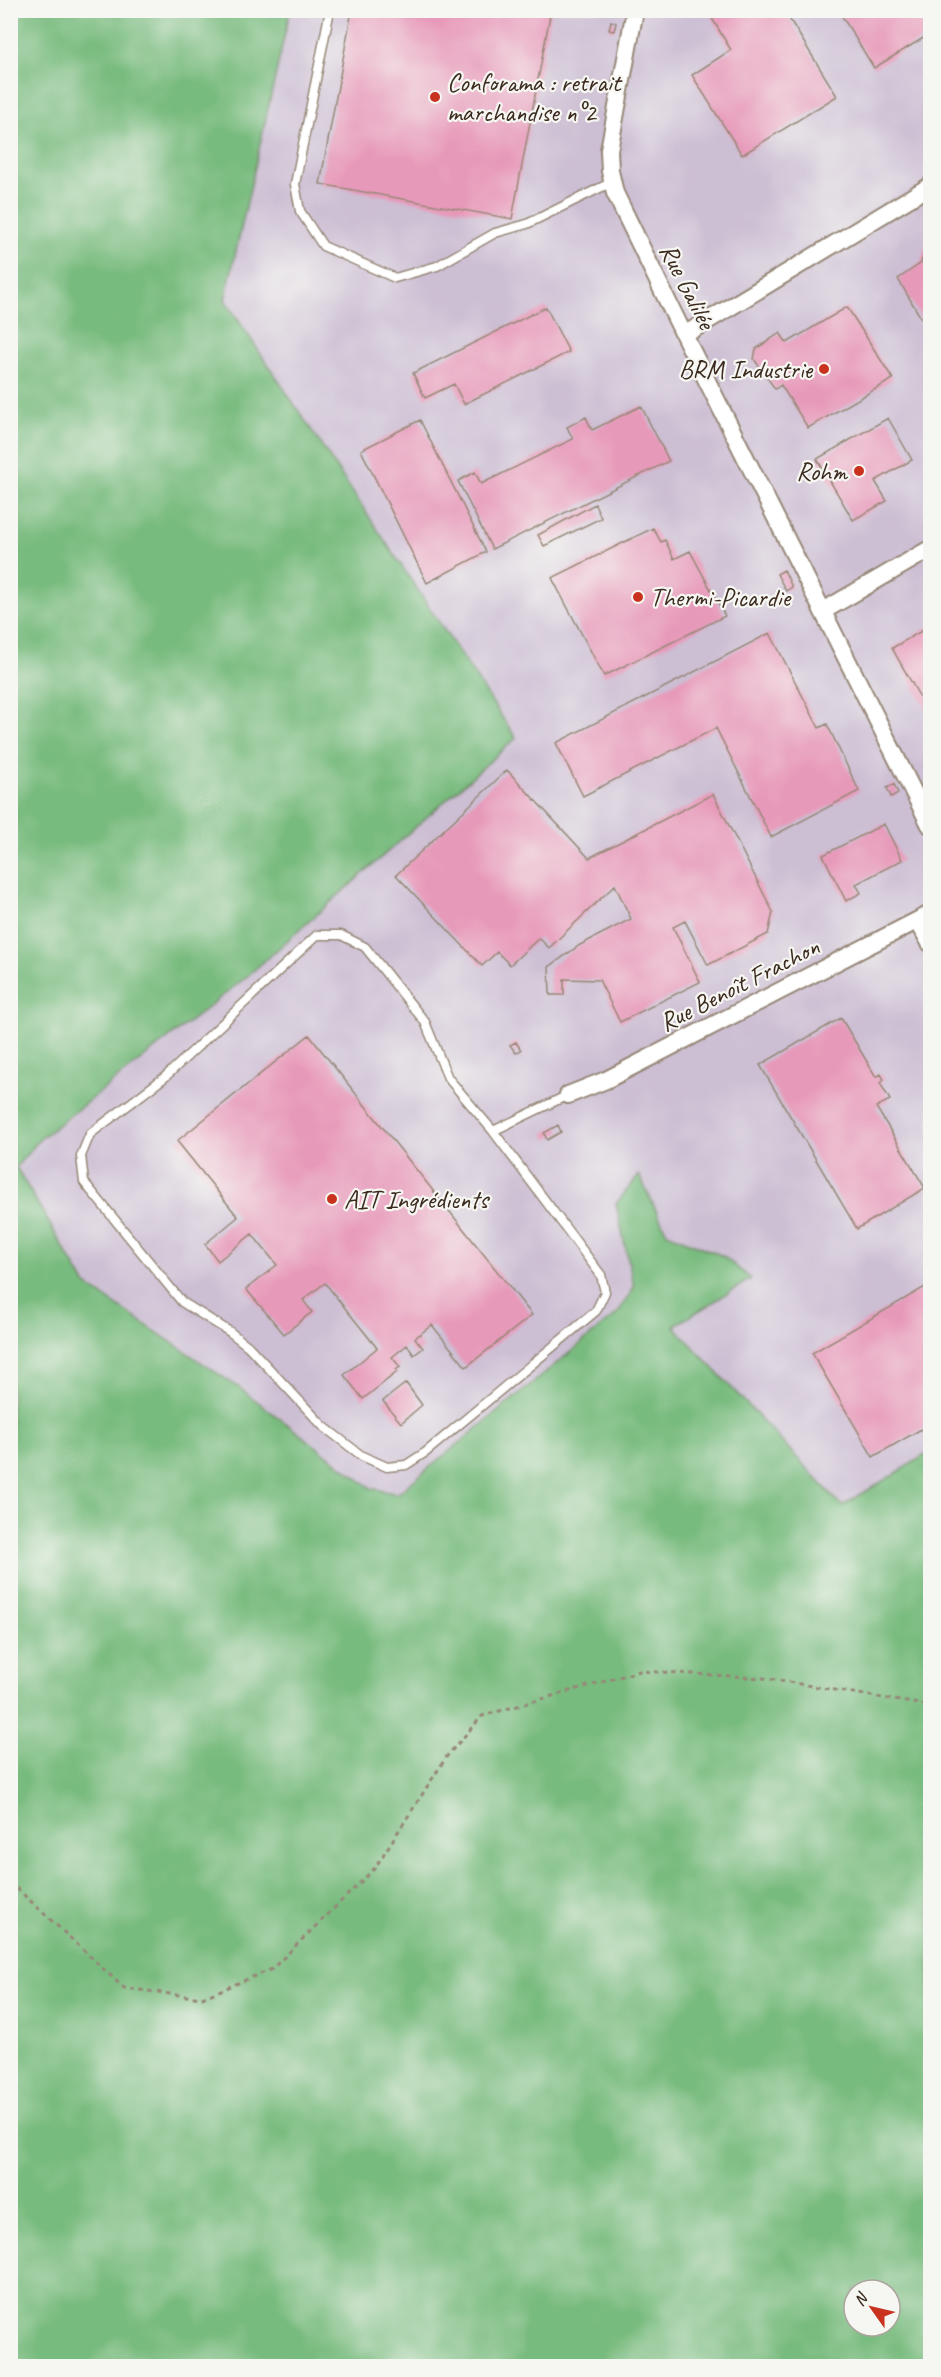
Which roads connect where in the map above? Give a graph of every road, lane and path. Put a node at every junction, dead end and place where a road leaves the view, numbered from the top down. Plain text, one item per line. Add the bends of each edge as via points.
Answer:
1 (330, 10) edge
2 (635, 10) edge
3 (612, 182) junction
4 (930, 186) edge
5 (684, 335) junction
6 (930, 549) edge
7 (823, 611) junction
8 (930, 825) edge
9 (924, 917) edge
10 (930, 943) edge
11 (568, 1095) joint
12 (493, 1131) junction
13 (930, 1706) edge
14 (10, 1882) edge
15 (10, 2340) edge
16 (19, 2367) edge

1 - 3 lane via 295,184 300,211 323,246 395,278 437,266 495,233 527,224
2 - 3 street, Rue Galilée via 610,143
3 - 5 street, Rue Galilée via 619,204
4 - 5 street
5 - 7 street, Rue Galilée
6 - 7 street
7 - 8 street, Rue Galilée
9 - 10 street
9 - 11 street, Rue Benoît Frachon via 606,1080
11 - 12 lane
12 - 12 lane via 602,1275 605,1292 596,1311 426,1452 406,1465 387,1467 362,1456 323,1426 248,1346 182,1302 84,1182 81,1156 90,1134 165,1077 317,935 340,935 365,947 425,1022 448,1078
13 - 14 path via 764,1678 640,1671 482,1716 447,1756 374,1869 272,1969 202,1998 124,1988
15 - 16 path

